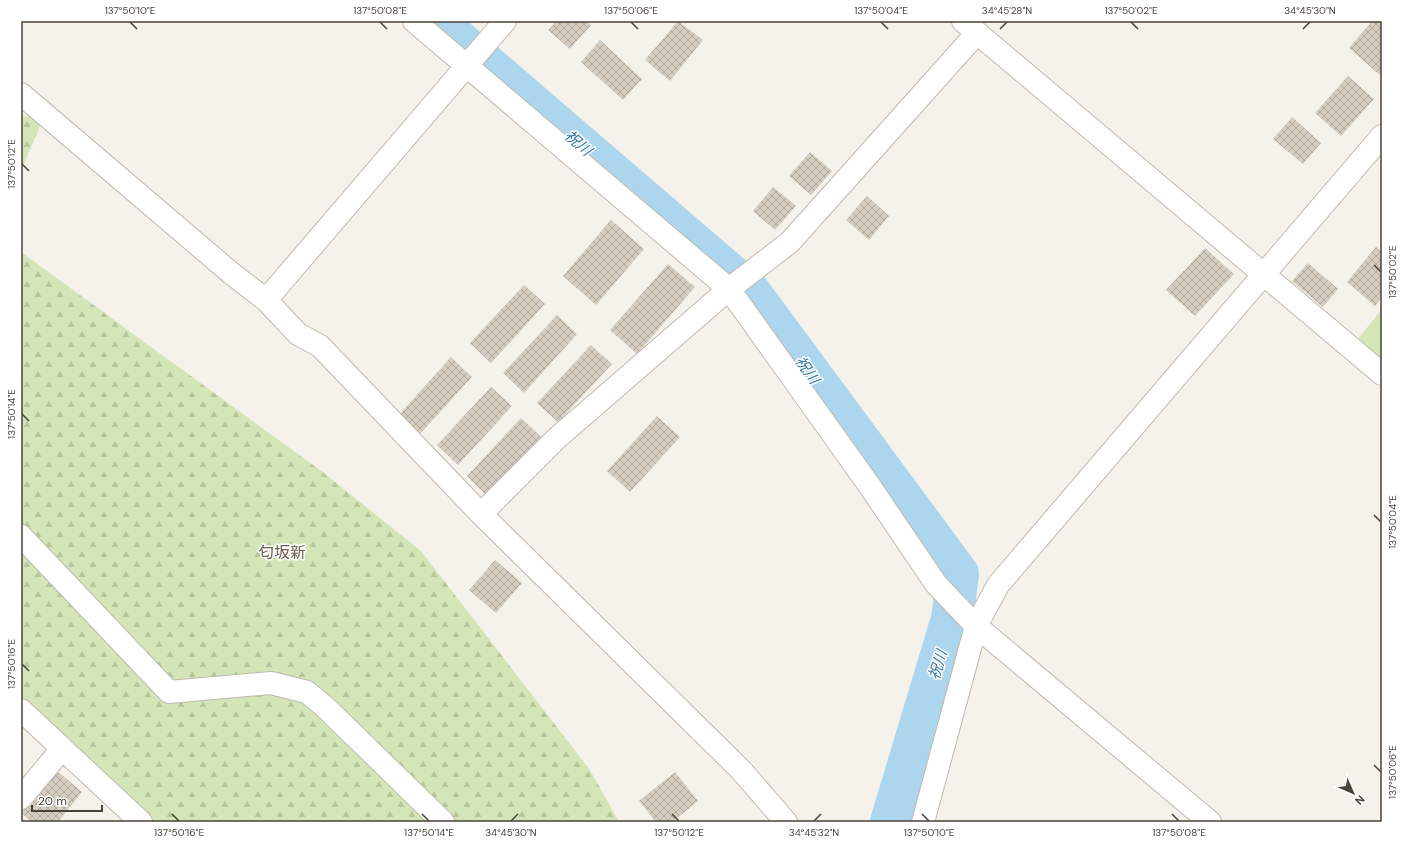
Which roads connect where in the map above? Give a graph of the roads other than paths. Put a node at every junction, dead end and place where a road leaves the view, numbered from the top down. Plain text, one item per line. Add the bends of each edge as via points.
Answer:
1 (414, 21) edge
2 (505, 21) edge
3 (970, 27) edge
4 (466, 65) junction
5 (21, 94) edge
6 (1382, 136) edge
7 (1264, 274) junction
8 (729, 288) junction
9 (266, 300) junction
10 (1382, 374) edge
11 (482, 514) junction
12 (21, 536) edge
13 (976, 626) junction
14 (21, 710) edge
15 (62, 748) junction
16 (21, 798) edge
17 (141, 822) edge
18 (443, 822) edge
19 (786, 822) edge
20 (923, 822) edge
21 (1210, 822) edge

1 - 4 street
2 - 4 street
3 - 7 street
3 - 8 street via 790,242
4 - 8 street
4 - 9 street
5 - 9 street
6 - 7 street
7 - 10 street
7 - 13 street via 998,585
8 - 11 street via 557,438
8 - 13 street via 936,584
9 - 11 street via 298,334 320,346
11 - 19 street via 741,770
12 - 18 street via 169,692 271,683 307,692
13 - 20 street
13 - 21 street
14 - 15 street
15 - 16 street
15 - 17 street

